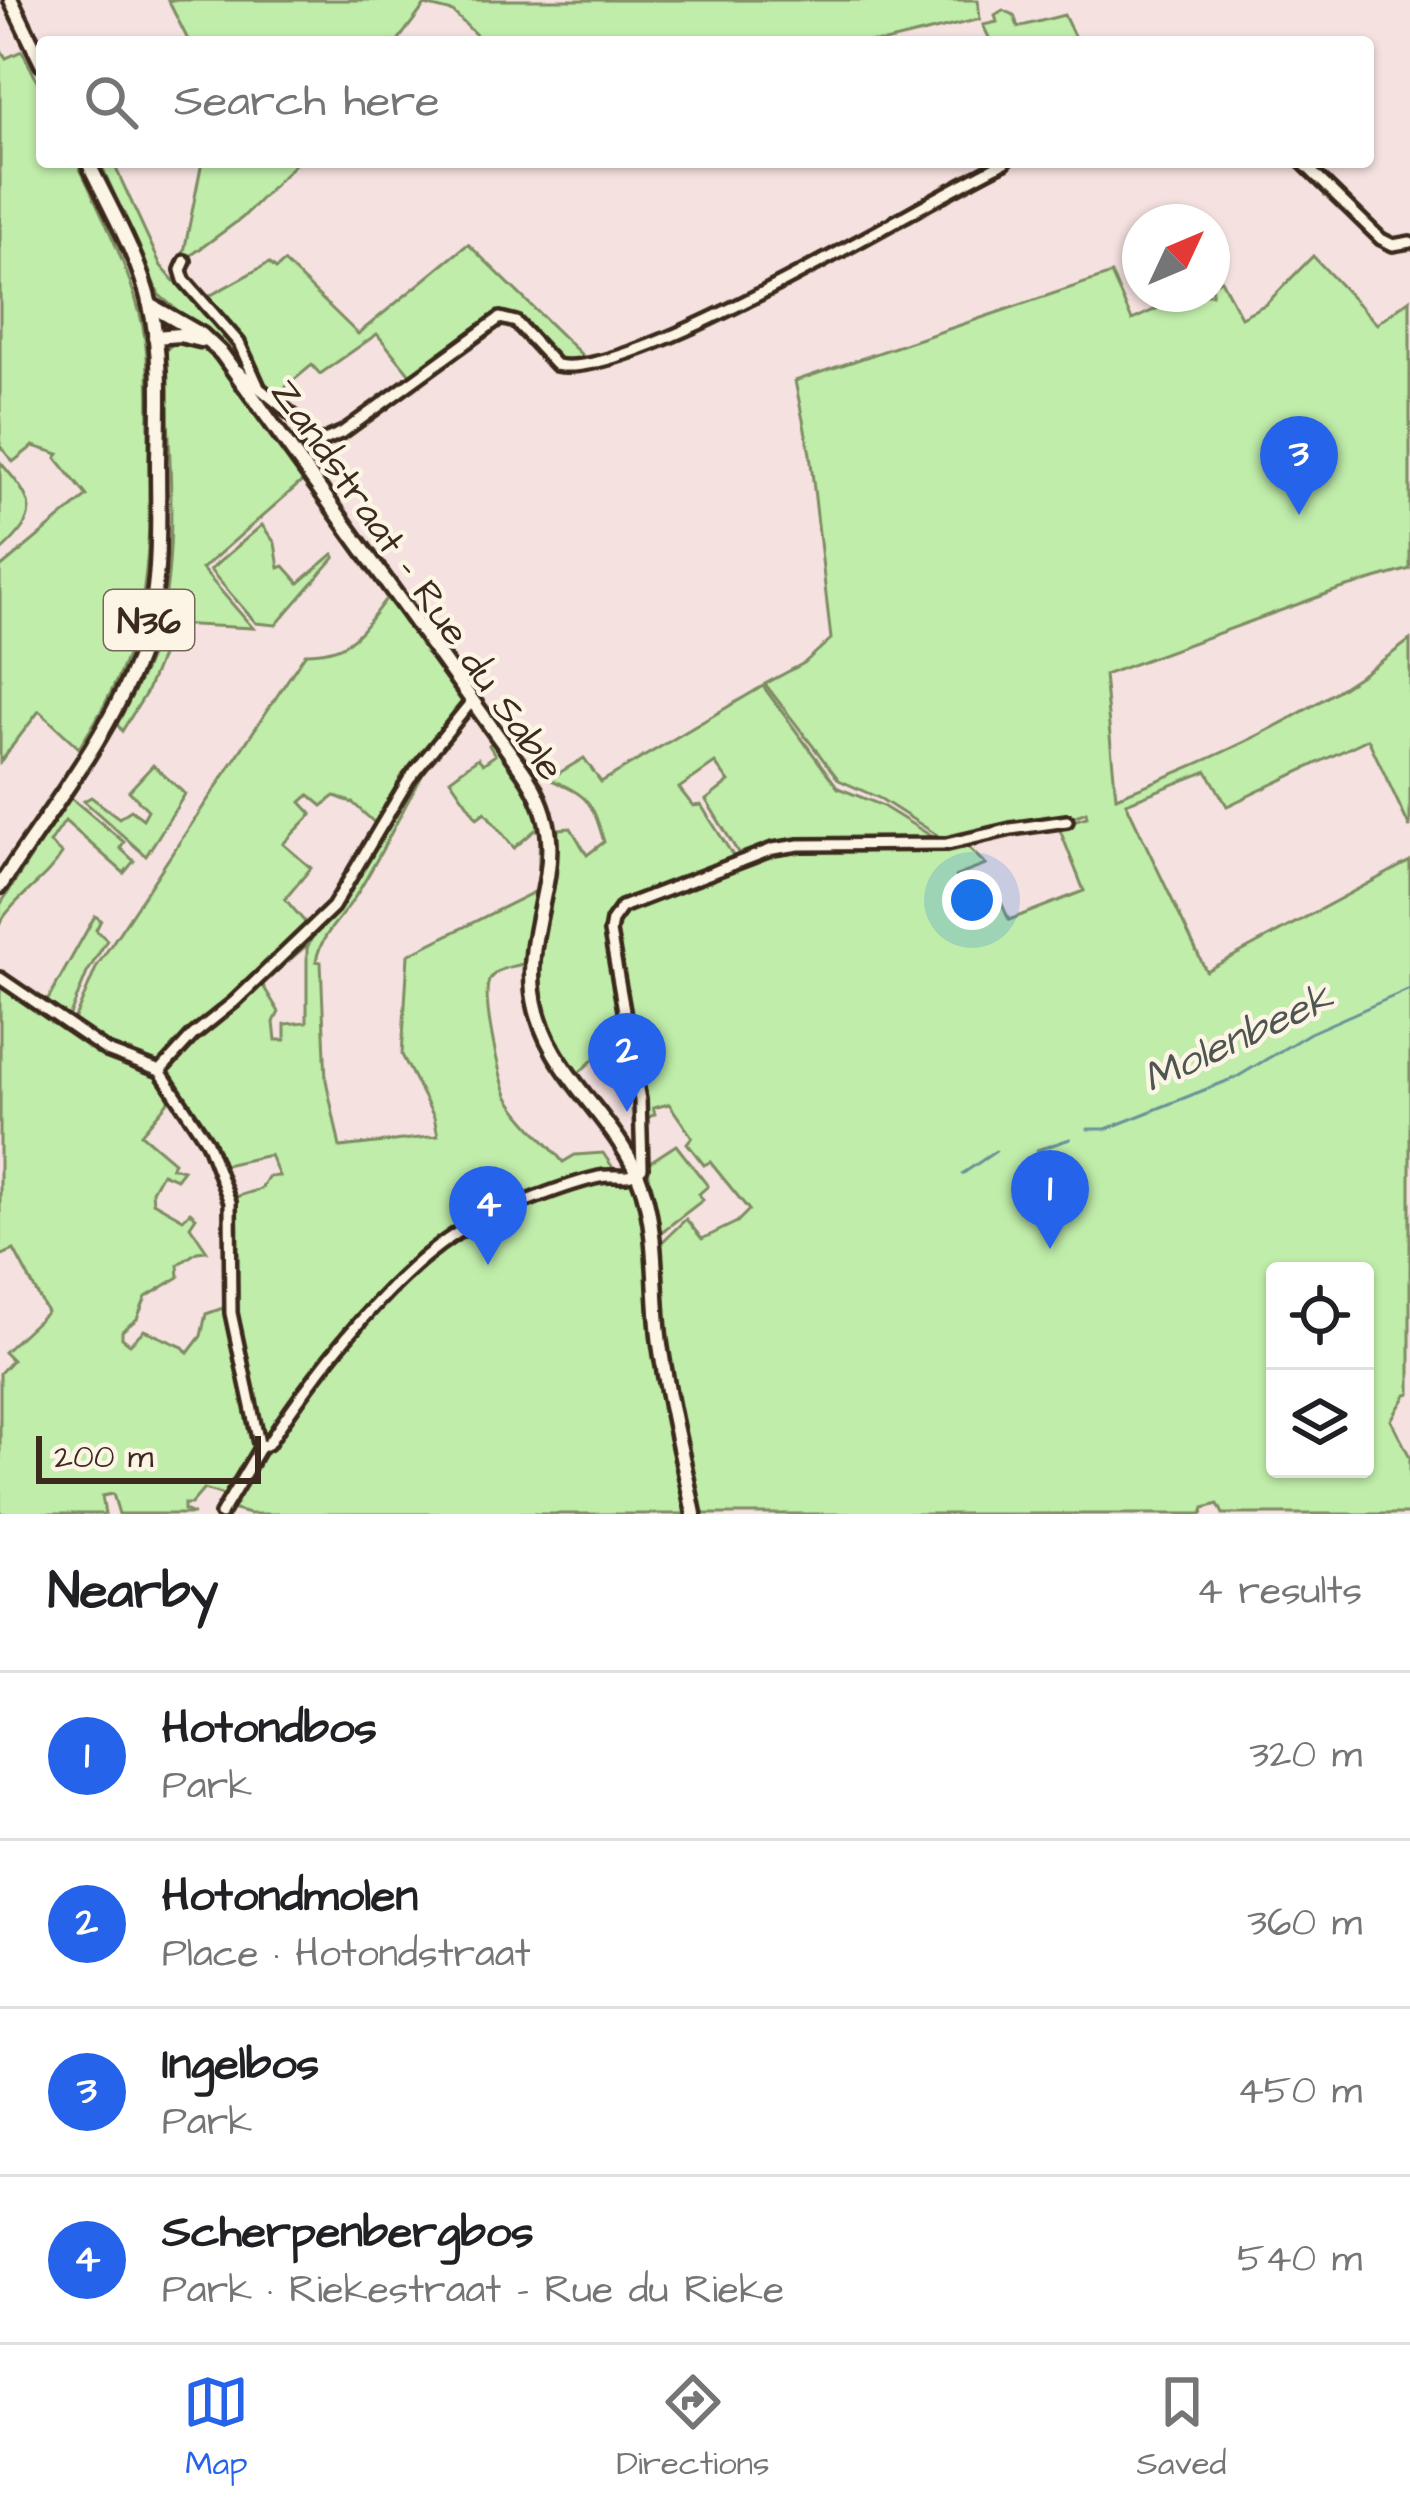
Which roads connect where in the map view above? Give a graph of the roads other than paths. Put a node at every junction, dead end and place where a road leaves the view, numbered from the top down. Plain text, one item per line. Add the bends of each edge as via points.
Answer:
1 (11, 0) edge
2 (36, 52) edge
3 (91, 168) edge
4 (994, 168) edge
5 (1308, 168) edge
6 (1410, 242) edge
7 (185, 261) dead end
8 (150, 305) junction
9 (154, 337) junction
10 (230, 365) junction
11 (259, 385) junction
12 (311, 446) junction
13 (305, 469) junction
14 (472, 700) junction
15 (1067, 821) dead end
16 (0, 886) edge
17 (0, 978) edge
18 (160, 1071) junction
19 (633, 1176) junction
20 (260, 1448) junction
21 (221, 1514) edge
22 (694, 1514) edge

1 - 2 main road
3 - 8 main road, N36
4 - 12 street via 733,308 626,352 556,365 516,322 500,318 343,433
5 - 6 street via 1381,239
7 - 11 street via 184,280 239,343
8 - 9 main road, N36
8 - 10 main road, Zandstraat - Rue du Sable via 202,334
9 - 10 main road, Zandstraat - Rue du Sable via 198,339
9 - 16 main road, N36 via 157,572 146,638 106,722
10 - 11 street
10 - 13 main road, Zandstraat - Rue du Sable
11 - 12 street via 302,423
12 - 13 street
13 - 14 main road, Zandstraat - Rue du Sable
14 - 18 street via 409,778 334,907
14 - 19 main road, Zandstraat - Rue du Sable via 529,779 550,829 533,969 541,1030
15 - 19 street via 970,842 773,849 616,913 611,946 640,1100 644,1162
17 - 18 street via 107,1051
18 - 20 street via 207,1142 230,1202 231,1312
19 - 20 street via 599,1177 450,1238 324,1363
19 - 22 main road, Zandstraat - Rue du Sable via 647,1206 661,1349
20 - 21 street

